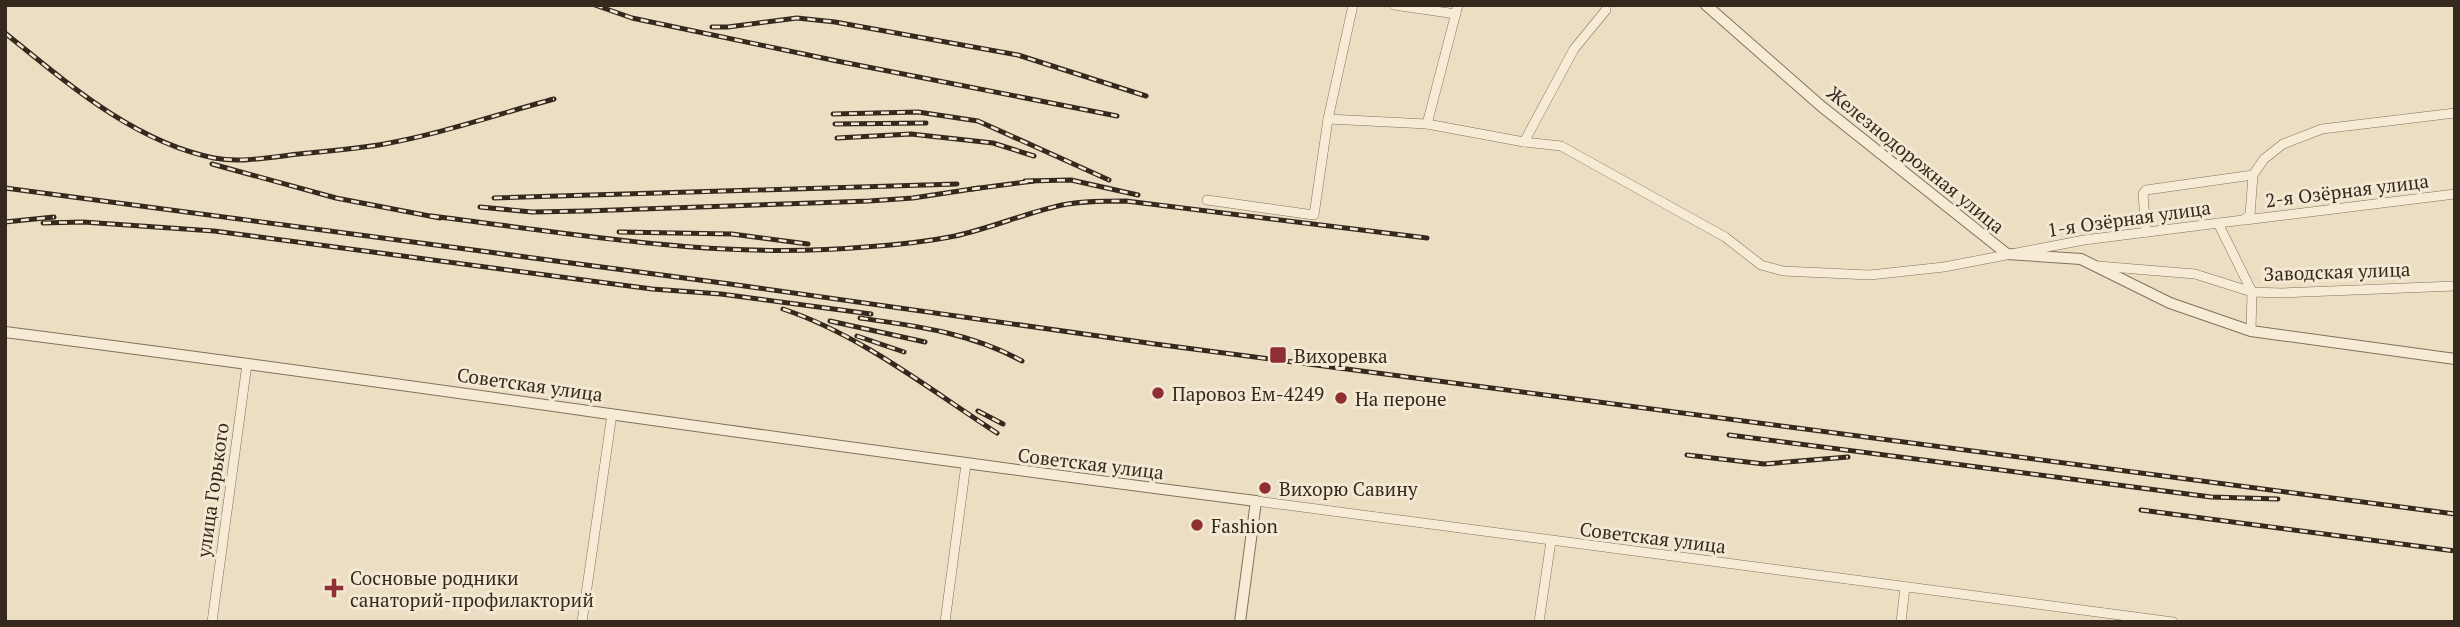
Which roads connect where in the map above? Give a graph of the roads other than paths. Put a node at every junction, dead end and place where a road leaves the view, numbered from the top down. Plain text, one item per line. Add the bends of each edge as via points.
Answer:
1 (1353, 5) edge
2 (1394, 5) edge
3 (1706, 5) edge
4 (1457, 10) edge
5 (1606, 10) dead end
6 (2455, 113) edge
7 (1328, 120) junction
8 (1427, 124) junction
9 (1524, 142) junction
10 (2253, 175) junction
11 (2455, 194) edge
12 (1207, 201) dead end
13 (2243, 220) junction
14 (2218, 223) junction
15 (2146, 232) junction
16 (2007, 254) junction
17 (2097, 266) junction
18 (2455, 286) edge
19 (2252, 292) junction
20 (2250, 331) junction
21 (5, 332) edge
22 (2455, 359) edge
23 (247, 364) junction
24 (612, 414) junction
25 (966, 464) junction
26 (1256, 501) junction
27 (1551, 541) junction
28 (1905, 587) junction
29 (212, 622) edge
30 (582, 622) edge
31 (945, 622) edge
32 (1240, 622) edge
33 (1539, 622) edge
34 (1901, 622) edge
35 (2174, 622) edge

1 - 7 street
2 - 4 street
3 - 16 street, Железнодорожная улица via 1821,106
4 - 8 street
5 - 9 street via 1574,49
6 - 10 street via 2322,129 2283,144
7 - 8 street, 1-я Озёрная улица
7 - 12 street via 1314,215
8 - 9 street, 1-я Озёрная улица
9 - 16 street, 1-я Озёрная улица via 1561,146 1725,237 1761,265 1783,271 1870,275
10 - 13 street via 2250,215
10 - 15 street via 2146,190
11 - 13 street, 2-я Озёрная улица
13 - 14 street, 1-я Озёрная улица
14 - 15 street, 1-я Озёрная улица
14 - 19 street
15 - 16 street, 1-я Озёрная улица
16 - 17 street, Железнодорожная улица via 2081,259
17 - 19 street, Заводская улица via 2195,274
17 - 20 street, Железнодорожная улица via 2170,303
18 - 19 street, Заводская улица
19 - 20 street
20 - 22 street, Железнодорожная улица
21 - 23 street, Советская улица
23 - 24 street, Советская улица
23 - 29 street, улица Горького
24 - 25 street, Советская улица
24 - 30 street
25 - 26 street, Советская улица
25 - 31 street
26 - 27 street, Советская улица
26 - 32 street
27 - 28 street, Советская улица
27 - 33 street
28 - 34 street
28 - 35 street, Советская улица

